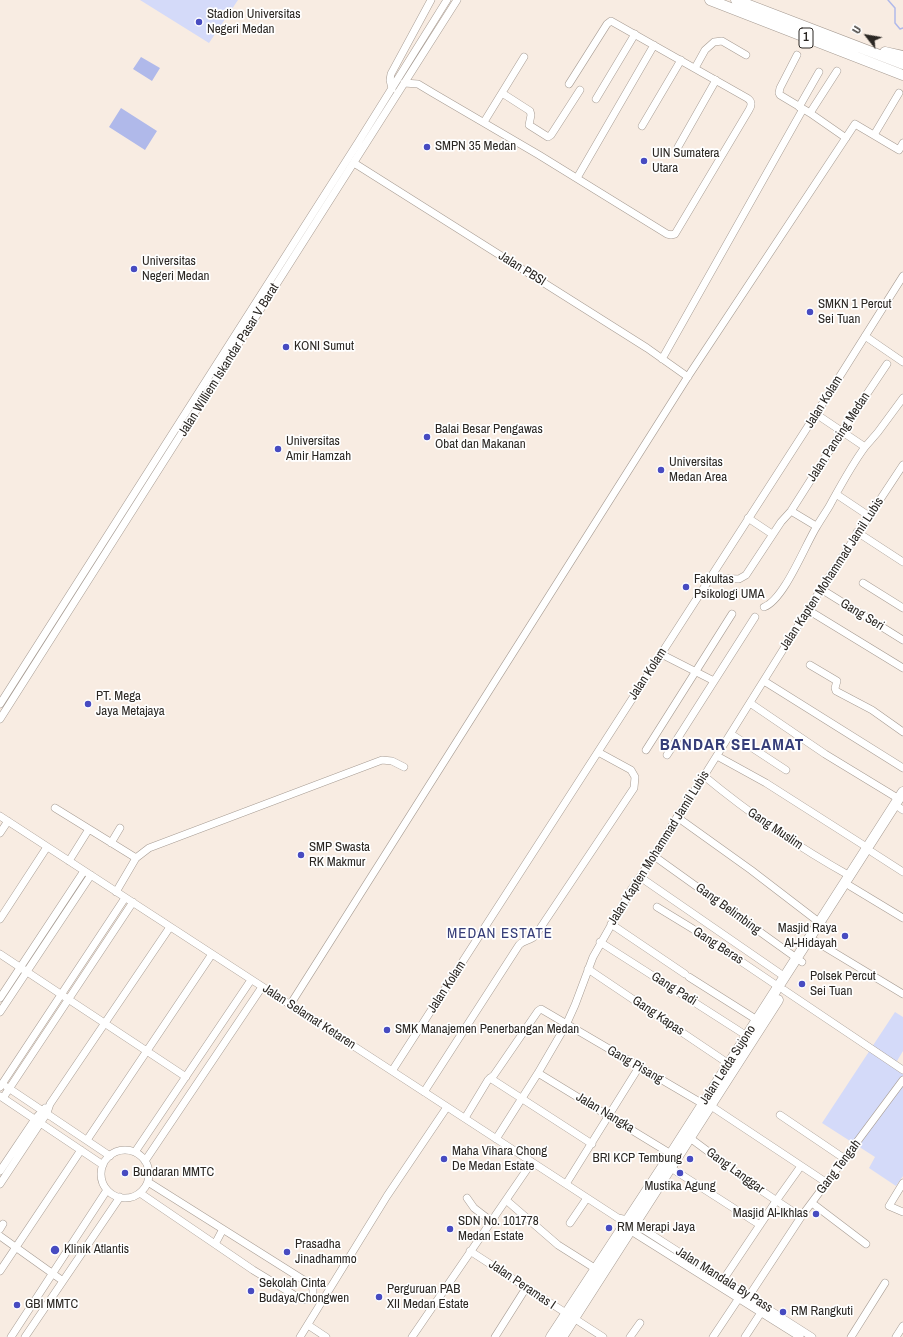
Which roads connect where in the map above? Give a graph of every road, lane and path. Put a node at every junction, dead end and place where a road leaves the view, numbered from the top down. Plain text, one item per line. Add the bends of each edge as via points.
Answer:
1 (432, 0) edge
2 (447, 0) edge
3 (457, 0) edge
4 (710, 0) edge
5 (736, 0) edge
6 (635, 34) junction
7 (654, 45) junction
8 (859, 48) junction
9 (746, 55) dead end
10 (797, 55) dead end
11 (903, 56) edge
12 (524, 57) dead end
13 (681, 60) junction
14 (869, 62) junction
15 (903, 64) edge
16 (695, 68) junction
17 (837, 71) dead end
18 (819, 72) dead end
19 (903, 75) edge
20 (716, 80) junction
21 (903, 80) edge
22 (404, 83) junction
23 (570, 84) dead end
24 (392, 89) junction
25 (580, 90) dead end
26 (502, 93) junction
27 (899, 93) dead end
28 (596, 99) dead end
29 (801, 108) junction
30 (810, 113) junction
31 (484, 122) junction
32 (642, 126) dead end
33 (874, 135) junction
34 (846, 138) junction
35 (903, 143) edge
36 (678, 147) dead end
37 (354, 163) junction
38 (577, 178) junction
39 (302, 238) junction
40 (903, 276) edge
41 (262, 301) junction
42 (865, 336) junction
43 (662, 359) junction
44 (903, 361) edge
45 (887, 364) dead end
46 (688, 377) junction
47 (903, 398) edge
48 (816, 414) junction
49 (842, 431) junction
50 (864, 447) junction
51 (903, 465) edge
52 (135, 492) junction
53 (836, 494) junction
54 (142, 496) junction
55 (791, 511) junction
56 (868, 516) junction
57 (748, 518) junction
58 (816, 526) junction
59 (858, 532) junction
60 (772, 534) junction
61 (107, 536) junction
62 (114, 541) junction
63 (903, 562) edge
64 (710, 578) junction
65 (863, 583) dead end
66 (821, 589) junction
67 (764, 607) dead end
68 (903, 608) edge
69 (808, 610) junction
70 (732, 614) dead end
71 (755, 617) dead end
72 (903, 640) edge
73 (661, 654) junction
74 (31, 655) junction
75 (38, 660) junction
76 (810, 666) dead end
77 (903, 668) edge
78 (696, 671) junction
79 (714, 681) junction
80 (764, 681) junction
81 (750, 703) junction
82 (0, 704) edge
83 (0, 719) edge
84 (903, 732) edge
85 (731, 734) junction
86 (646, 750) dead end
87 (598, 752) junction
88 (667, 755) dead end
89 (717, 756) junction
90 (404, 767) dead end
91 (903, 768) edge
92 (786, 770) dead end
93 (704, 776) junction
94 (902, 803) edge
95 (55, 808) dead end
96 (0, 816) edge
97 (677, 817) junction
98 (8, 821) junction
99 (120, 828) dead end
100 (89, 829) junction
101 (0, 833) edge
102 (112, 843) junction
103 (47, 847) junction
104 (870, 850) junction
105 (654, 856) junction
106 (136, 858) junction
107 (69, 861) junction
108 (84, 871) junction
109 (903, 872) edge
110 (91, 876) junction
111 (640, 877) junction
112 (850, 881) junction
113 (116, 892) junction
114 (125, 898) junction
115 (132, 902) junction
116 (657, 907) dead end
117 (903, 918) edge
118 (0, 919) edge
119 (611, 924) junction
120 (822, 925) junction
121 (106, 926) junction
122 (170, 927) junction
123 (113, 931) junction
124 (815, 941) junction
125 (600, 942) junction
126 (95, 944) junction
127 (102, 948) junction
128 (0, 954) edge
129 (212, 954) junction
130 (86, 958) junction
131 (799, 960) junction
132 (93, 962) junction
133 (20, 968) junction
134 (588, 969) junction
135 (77, 971) junction
136 (27, 972) junction
137 (84, 976) junction
138 (785, 977) junction
139 (251, 980) junction
140 (262, 987) junction
141 (782, 988) junction
142 (903, 994) edge
143 (61, 995) junction
144 (0, 998) edge
145 (68, 1000) junction
146 (290, 1005) junction
147 (0, 1012) edge
148 (46, 1016) junction
149 (757, 1020) junction
150 (54, 1021) junction
151 (104, 1024) junction
152 (566, 1025) junction
153 (38, 1029) junction
154 (45, 1034) junction
155 (747, 1036) junction
156 (29, 1044) junction
157 (36, 1048) junction
158 (147, 1052) junction
159 (17, 1061) junction
160 (729, 1064) junction
161 (24, 1066) junction
162 (639, 1067) junction
163 (903, 1070) edge
164 (392, 1071) junction
165 (538, 1073) junction
166 (186, 1077) junction
167 (490, 1078) junction
168 (903, 1080) edge
169 (1, 1084) edge
170 (9, 1088) junction
171 (424, 1092) junction
172 (1, 1097) edge
173 (522, 1099) junction
174 (707, 1105) junction
175 (447, 1107) junction
176 (45, 1112) junction
177 (608, 1115) junction
178 (780, 1115) dead end
179 (465, 1118) junction
180 (38, 1121) junction
181 (690, 1138) junction
182 (496, 1139) junction
183 (87, 1140) junction
184 (592, 1144) junction
185 (81, 1150) junction
186 (135, 1152) junction
187 (672, 1154) junction
188 (110, 1156) junction
189 (845, 1159) junction
190 (145, 1161) junction
191 (532, 1162) junction
192 (103, 1165) junction
193 (801, 1166) junction
194 (671, 1168) junction
195 (0, 1171) edge
196 (148, 1182) junction
197 (827, 1183) junction
198 (0, 1184) edge
199 (566, 1184) junction
200 (903, 1184) edge
201 (107, 1190) junction
202 (140, 1193) junction
203 (120, 1197) junction
204 (467, 1198) dead end
205 (587, 1198) junction
206 (506, 1200) junction
207 (776, 1201) junction
208 (812, 1203) junction
209 (903, 1212) edge
210 (801, 1217) junction
211 (570, 1223) dead end
212 (490, 1224) junction
213 (627, 1224) junction
214 (760, 1225) junction
215 (223, 1229) junction
216 (0, 1236) edge
217 (215, 1244) junction
218 (866, 1244) dead end
219 (16, 1248) junction
220 (470, 1251) junction
221 (596, 1269) junction
222 (0, 1271) edge
223 (52, 1274) junction
224 (723, 1280) junction
225 (63, 1281) junction
226 (885, 1283) dead end
227 (526, 1288) junction
228 (749, 1296) junction
229 (739, 1298) junction
230 (763, 1309) junction
231 (570, 1317) junction
232 (23, 1319) junction
233 (640, 1322) dead end
234 (308, 1325) junction
235 (33, 1326) junction
236 (903, 1326) edge
237 (11, 1337) edge
238 (26, 1337) edge
239 (300, 1337) edge
240 (326, 1337) edge
241 (412, 1337) edge
242 (495, 1337) edge
243 (551, 1337) edge
244 (562, 1337) edge
245 (603, 1337) edge
246 (630, 1337) edge
247 (713, 1337) edge
248 (745, 1337) edge
249 (800, 1337) edge
250 (812, 1337) edge
251 (851, 1337) edge
252 (896, 1337) edge

1 - 24 street via 391,74
2 - 24 street, Jalan Williem Iskandar Pasar V Barat
3 - 22 street, Jalan Williem Iskandar Pasar V Barat
4 - 14 highway, 1
5 - 8 highway, 1
6 - 7 street
6 - 23 street via 609,22
6 - 28 street
7 - 13 street
7 - 38 street
8 - 11 highway
8 - 15 highway, 1
9 - 16 street via 722,41 714,42 705,50
10 - 29 street via 779,93
12 - 26 street
13 - 16 street
13 - 32 street
14 - 19 highway, 1
14 - 21 highway
16 - 20 street
17 - 30 street
18 - 29 street
20 - 36 street
20 - 38 street via 747,98 751,101 751,106 675,234 667,234
22 - 31 street via 418,84
22 - 37 street, Jalan Williem Iskandar Pasar V Barat
24 - 39 street, Jalan Williem Iskandar Pasar V Barat
25 - 26 street via 548,137 529,125 530,111
26 - 31 street
27 - 33 street
29 - 30 street
29 - 43 street
30 - 34 street
31 - 38 street
33 - 34 street via 855,124
33 - 35 street via 899,150
34 - 46 street
37 - 39 street, Jalan Williem Iskandar Pasar V Barat
37 - 43 street, Jalan PBSI
39 - 41 street, Jalan Williem Iskandar Pasar V Barat
40 - 42 street, Jalan Kolam
41 - 52 street, Jalan Williem Iskandar Pasar V Barat
41 - 54 street, Jalan Williem Iskandar Pasar V Barat
42 - 44 street
42 - 48 street, Jalan Kolam
43 - 46 street, Jalan PBSI
45 - 49 street, Jalan Pancing Medan
46 - 146 street
47 - 50 street
48 - 49 street
48 - 57 street, Jalan Kolam
49 - 50 street
49 - 55 street, Jalan Pancing Medan
50 - 53 street
51 - 56 street, Jalan Kapten Mohammad Jamil Lubis
52 - 54 street
52 - 61 street, Jalan Williem Iskandar Pasar V Barat
53 - 56 street
53 - 58 street
54 - 62 street, Jalan Williem Iskandar Pasar V Barat
55 - 58 street
55 - 60 street, Jalan Pancing Medan
56 - 59 street, Jalan Kapten Mohammad Jamil Lubis
57 - 60 street
57 - 64 street, Jalan Kolam
58 - 67 street via 795,570 772,603
59 - 63 street
59 - 66 street, Jalan Kapten Mohammad Jamil Lubis
60 - 64 street, Jalan Pancing Medan via 744,577 736,580
61 - 62 street
61 - 74 street, Jalan Williem Iskandar Pasar V Barat
62 - 75 street, Jalan Williem Iskandar Pasar V Barat
64 - 73 street, Jalan Kolam
65 - 68 street
66 - 69 street, Jalan Kapten Mohammad Jamil Lubis
66 - 72 street, Gang Seri
69 - 77 street
69 - 80 street, Jalan Kapten Mohammad Jamil Lubis
70 - 78 street
71 - 79 street
73 - 78 street
73 - 87 street, Jalan Kolam
74 - 75 street
74 - 82 street, Jalan Williem Iskandar Pasar V Barat
75 - 83 street, Jalan Williem Iskandar Pasar V Barat
76 - 84 street via 837,681 836,691 872,710
78 - 79 street
78 - 86 street
79 - 88 street
80 - 81 street, Jalan Kapten Mohammad Jamil Lubis
80 - 91 street
81 - 85 street, Jalan Kapten Mohammad Jamil Lubis
81 - 94 street
85 - 89 street, Jalan Kapten Mohammad Jamil Lubis
85 - 92 street
87 - 164 street, Jalan Kolam
87 - 171 street via 631,770 635,777 634,788 535,936 519,946
89 - 93 street, Jalan Kapten Mohammad Jamil Lubis
89 - 104 street via 766,783
90 - 106 street via 392,761 382,760 149,848
93 - 97 street, Jalan Kapten Mohammad Jamil Lubis
93 - 112 street, Gang Muslim via 760,820
94 - 104 highway, Jalan Letda Sujono
95 - 100 street
96 - 98 street, Jalan Selamat Ketaren
97 - 105 street, Jalan Kapten Mohammad Jamil Lubis
97 - 120 street
98 - 101 street
98 - 103 street, Jalan Selamat Ketaren
99 - 102 street
100 - 102 street
100 - 107 street
102 - 106 street
103 - 107 street, Jalan Selamat Ketaren
103 - 118 street
104 - 109 street
104 - 112 highway, Jalan Letda Sujono
105 - 111 street, Jalan Kapten Mohammad Jamil Lubis
105 - 131 street, Gang Belimbing
106 - 113 street
107 - 108 street, Jalan Selamat Ketaren
108 - 110 street, Jalan Selamat Ketaren
108 - 133 street
110 - 113 street, Jalan Selamat Ketaren
110 - 136 street
111 - 119 street, Jalan Kapten Mohammad Jamil Lubis
111 - 138 street
112 - 117 street, Gang Muslim
112 - 120 highway, Jalan Letda Sujono
113 - 114 street, Jalan Selamat Ketaren
114 - 115 street, Jalan Selamat Ketaren
114 - 121 street
115 - 122 street, Jalan Selamat Ketaren
115 - 123 street
116 - 141 street, Gang Beras
119 - 125 street, Jalan Kapten Mohammad Jamil Lubis
119 - 149 street
120 - 124 highway, Jalan Letda Sujono
120 - 131 highway, Jalan Letda Sujono
121 - 123 street
121 - 126 street
122 - 129 street, Jalan Selamat Ketaren
122 - 151 street
123 - 127 street
124 - 131 highway, Jalan Letda Sujono
124 - 142 street
125 - 134 street, Jalan Kapten Mohammad Jamil Lubis
125 - 155 street, Gang Padi
126 - 127 street
126 - 130 street
127 - 132 street
128 - 133 street
129 - 139 street, Jalan Selamat Ketaren
129 - 158 street
130 - 132 street
130 - 135 street
131 - 138 highway, Jalan Letda Sujono
131 - 141 highway, Jalan Letda Sujono
132 - 137 street
133 - 136 street
133 - 144 street
134 - 152 street, Jalan Kapten Mohammad Jamil Lubis
134 - 160 street, Gang Kapas
135 - 137 street
135 - 143 street
136 - 143 street
136 - 147 street
137 - 145 street
138 - 141 highway, Jalan Letda Sujono
139 - 140 street, Jalan Selamat Ketaren
139 - 166 street
140 - 146 street, Jalan Selamat Ketaren
140 - 190 street
141 - 149 highway, Jalan Letda Sujono
141 - 163 street
141 - 174 highway, Jalan Letda Sujono
143 - 145 street
143 - 148 street
145 - 150 street
145 - 151 street
146 - 164 street, Jalan Selamat Ketaren
148 - 150 street
148 - 153 street
149 - 155 highway, Jalan Letda Sujono
150 - 154 street
151 - 158 street
151 - 176 street
152 - 162 street, Gang Pisang
152 - 165 street, Jalan Kapten Mohammad Jamil Lubis
152 - 167 street, Gang Pisang via 539,1009
153 - 154 street
153 - 156 street
154 - 157 street
155 - 160 highway, Jalan Letda Sujono
156 - 157 street
156 - 159 street
157 - 161 street
158 - 166 street
158 - 183 street
159 - 161 street
159 - 169 street
160 - 174 highway, Jalan Letda Sujono
161 - 170 street
162 - 174 street, Gang Pisang
162 - 177 street
164 - 171 street, Jalan Selamat Ketaren
165 - 173 street, Jalan Kapten Mohammad Jamil Lubis
165 - 177 street, Jalan Nangka
166 - 186 street
167 - 173 street
167 - 179 street
168 - 189 street, Gang Tengah
169 - 170 street
170 - 172 street
170 - 176 street
171 - 175 street, Jalan Selamat Ketaren
172 - 180 street
173 - 182 street, Jalan Kapten Mohammad Jamil Lubis
173 - 184 street
174 - 181 highway, Jalan Letda Sujono
174 - 187 highway, Jalan Letda Sujono
174 - 193 street, Gang Pisang
175 - 179 street, Jalan Selamat Ketaren
175 - 234 street via 387,1196
176 - 180 street
176 - 183 street
177 - 184 street
177 - 187 street, Jalan Nangka
178 - 189 street
179 - 182 street, Jalan Selamat Ketaren
180 - 185 street
180 - 195 street
180 - 198 street
181 - 194 highway, Jalan Letda Sujono
181 - 207 street, Gang Langgar
182 - 191 street, Jalan Selamat Ketaren
183 - 188 street
184 - 199 street
185 - 192 street
185 - 219 street
186 - 188 street via 121,1150
186 - 190 street
187 - 213 highway, Jalan Letda Sujono
188 - 192 street
189 - 197 street, Gang Tengah
190 - 196 street via 149,1171
191 - 199 street, Jalan Selamat Ketaren
191 - 206 street
192 - 201 street via 102,1179
193 - 197 street, Gang Pisang
193 - 207 street
194 - 213 highway, Jalan Letda Sujono
194 - 214 street
196 - 202 street
196 - 215 street
197 - 208 street, Gang Tengah
199 - 205 street, Jalan Selamat Ketaren
200 - 209 street via 889,1206
201 - 203 street
201 - 223 street
202 - 203 street via 131,1197
202 - 217 street
203 - 225 street
204 - 212 street
205 - 211 street
205 - 213 street, Jalan Selamat Ketaren
206 - 212 street
206 - 221 street via 558,1245
207 - 210 street, Gang Langgar
207 - 214 street
208 - 210 street, Gang Tengah
208 - 218 street
210 - 228 street, Gang Tengah
212 - 220 street
213 - 221 highway, Jalan Letda Sujono
213 - 224 street, Jalan Mandala By Pass
213 - 229 street, Jalan Mandala By Pass
213 - 231 highway, Jalan Letda Sujono
214 - 224 street
215 - 217 street
215 - 217 street via 310,1284 313,1295 307,1300 299,1298
216 - 219 street
219 - 222 street
219 - 223 street
220 - 227 street, Jalan Peramas I
220 - 241 street
221 - 231 highway, Jalan Letda Sujono
223 - 225 street
223 - 232 street
224 - 228 street, Jalan Mandala By Pass
225 - 235 street
226 - 251 street
227 - 231 street, Jalan Peramas I
227 - 242 street
228 - 230 street, Jalan Mandala By Pass
229 - 230 street, Jalan Mandala By Pass
229 - 247 street
230 - 248 street
230 - 249 street, Jalan Mandala By Pass
230 - 250 street, Jalan Mandala By Pass
231 - 243 highway, Jalan Letda Sujono
231 - 244 highway, Jalan Letda Sujono
231 - 245 street, Jalan Peramas I
232 - 235 street
232 - 237 street
233 - 246 street
234 - 239 street
234 - 240 street
235 - 238 street
236 - 252 street

